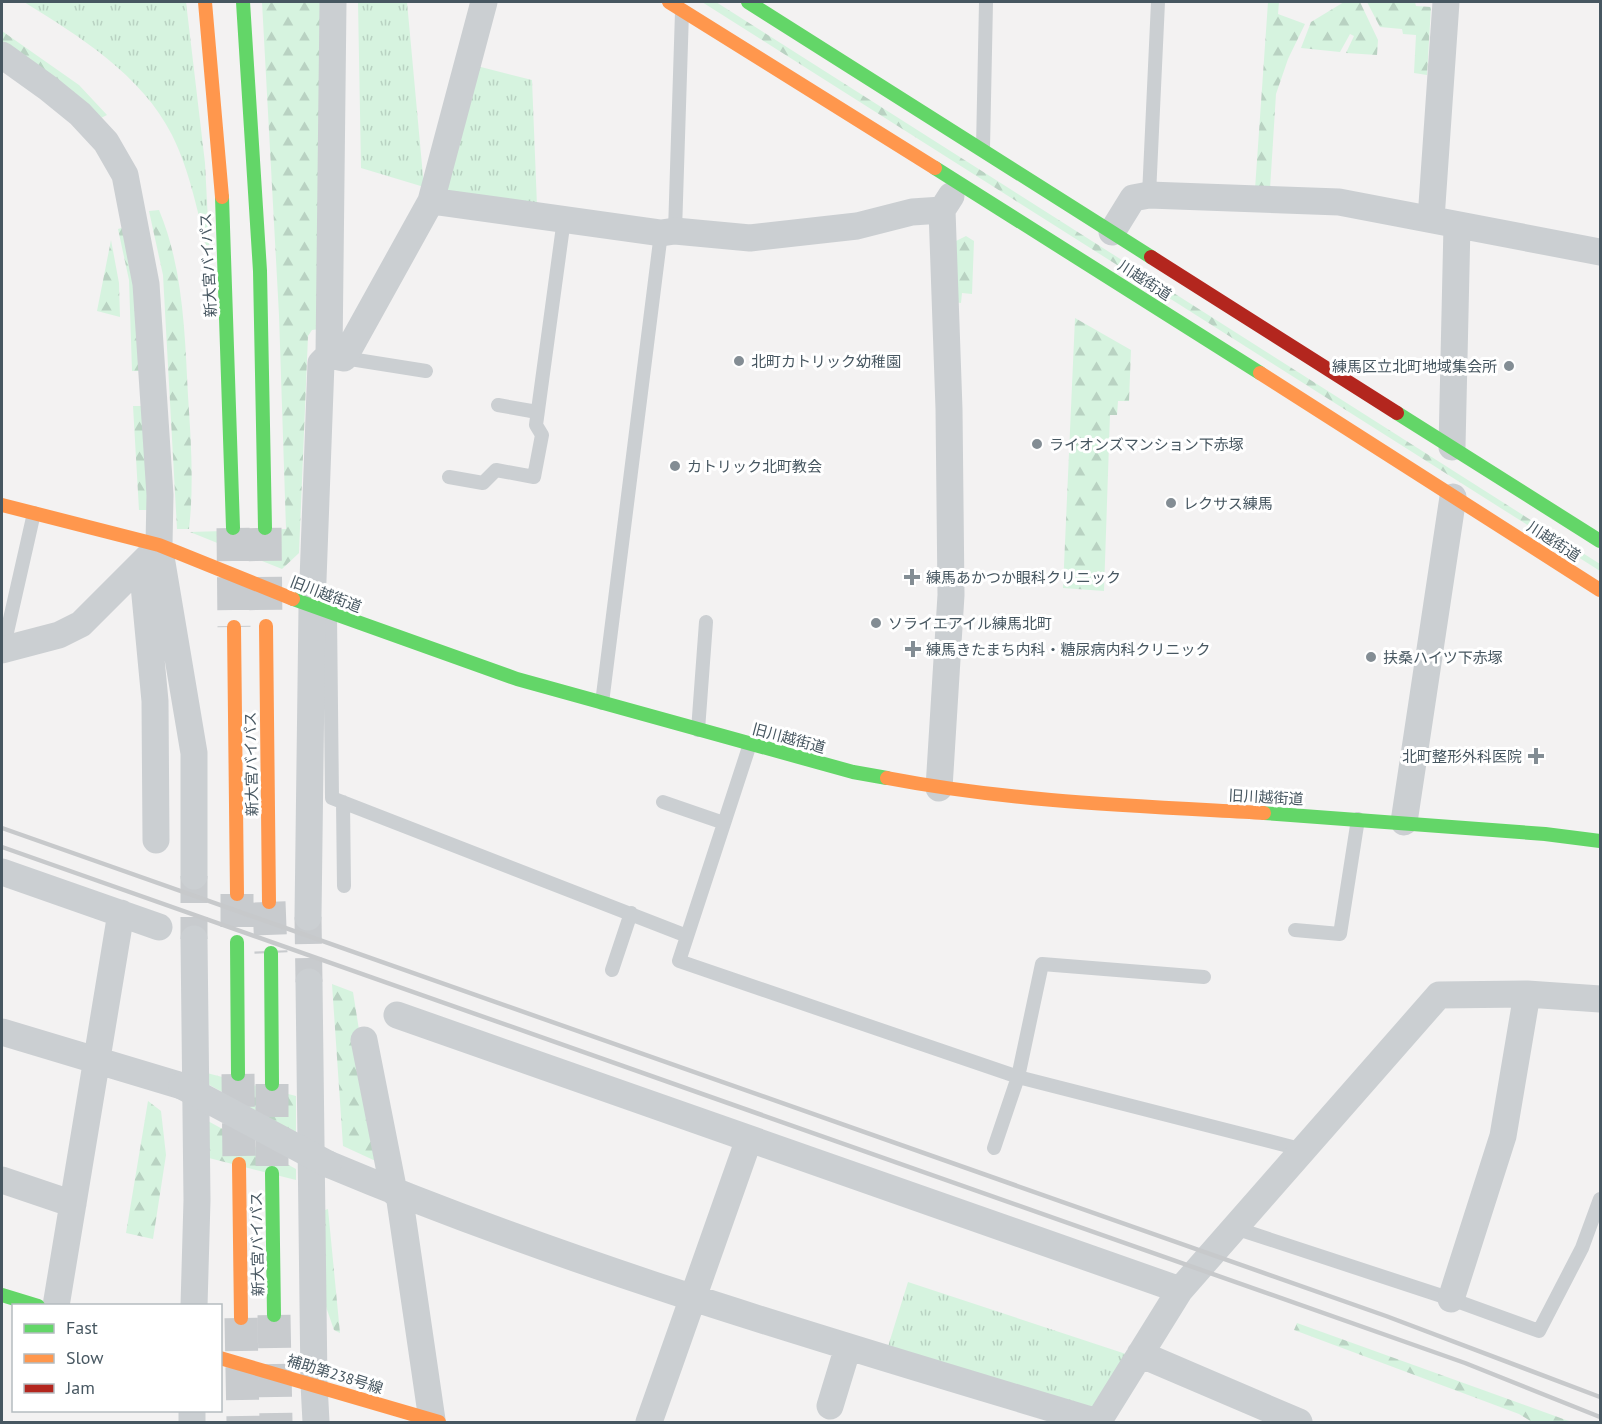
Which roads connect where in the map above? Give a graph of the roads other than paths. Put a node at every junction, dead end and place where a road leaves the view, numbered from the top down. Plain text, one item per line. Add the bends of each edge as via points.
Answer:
1 (205, 2) edge
2 (243, 2) edge
3 (333, 2) edge
4 (484, 2) edge
5 (669, 2) edge
6 (748, 2) edge
7 (986, 2) edge
8 (1158, 2) edge
9 (1446, 2) edge
10 (682, 10) junction
11 (2, 55) edge
12 (982, 150) junction
13 (960, 183) junction
14 (1149, 195) junction
15 (431, 201) junction
16 (942, 210) junction
17 (564, 219) junction
18 (1431, 219) junction
19 (1457, 225) junction
20 (668, 232) junction
21 (1112, 232) junction
22 (1600, 252) edge
23 (337, 357) junction
24 (426, 371) dead end
25 (498, 405) dead end
26 (537, 412) junction
27 (1452, 447) junction
28 (448, 477) dead end
29 (1454, 496) junction
30 (2, 505) edge
31 (34, 513) junction
32 (233, 528) tunnel mouth
33 (265, 528) tunnel mouth
34 (1600, 542) edge
35 (150, 555) junction
36 (1600, 590) edge
37 (321, 610) junction
38 (706, 622) dead end
39 (234, 627) tunnel mouth
40 (266, 627) tunnel mouth
41 (2, 650) edge
42 (602, 703) junction
43 (698, 730) junction
44 (750, 744) junction
45 (939, 788) junction
46 (343, 802) junction
47 (663, 802) dead end
48 (1358, 819) junction
49 (1404, 822) junction
50 (724, 824) junction
51 (156, 840) dead end
52 (1600, 841) edge
53 (2, 872) edge
54 (194, 876) tunnel mouth
55 (344, 886) dead end
56 (237, 894) tunnel mouth
57 (269, 902) tunnel mouth
58 (121, 913) junction
59 (631, 914) junction
60 (308, 917) tunnel mouth
61 (159, 927) dead end
62 (1295, 930) dead end
63 (687, 936) junction
64 (194, 939) tunnel mouth
65 (237, 942) tunnel mouth
66 (271, 953) tunnel mouth
67 (612, 970) dead end
68 (1204, 977) dead end
69 (309, 982) tunnel mouth
70 (1527, 994) junction
71 (1600, 999) edge
72 (397, 1015) dead end
73 (2, 1032) edge
74 (364, 1041) dead end
75 (96, 1061) junction
76 (238, 1074) tunnel mouth
77 (1018, 1077) junction
78 (272, 1084) tunnel mouth
79 (750, 1139) junction
80 (994, 1148) dead end
81 (1304, 1150) junction
82 (239, 1164) tunnel mouth
83 (272, 1173) tunnel mouth
84 (2, 1180) edge
85 (396, 1193) junction
86 (1600, 1198) edge
87 (73, 1204) junction
88 (1235, 1228) junction
89 (1596, 1229) edge
90 (1180, 1290) junction
91 (2, 1295) edge
92 (1451, 1299) junction
93 (692, 1300) junction
94 (34, 1304) edge
95 (56, 1304) edge
96 (194, 1304) edge
97 (274, 1315) tunnel mouth
98 (241, 1318) tunnel mouth
99 (848, 1347) junction
100 (1140, 1354) junction
101 (222, 1359) edge
102 (314, 1384) junction
103 (830, 1406) dead end
104 (436, 1421) edge
105 (316, 1422) edge
106 (649, 1422) edge
107 (1098, 1422) edge
108 (1299, 1422) edge

1 - 32 main road, 新大宮バイパス via 223,213
2 - 33 main road via 260,271
3 - 23 street
4 - 15 street
5 - 10 main road, 川越街道
6 - 12 main road, 川越街道
7 - 12 lane
8 - 14 lane
9 - 18 street
10 - 13 main road, 川越街道
10 - 20 lane
11 - 35 street via 80,114 106,142 125,175 146,284 160,495
12 - 21 main road, 川越街道
13 - 16 street
13 - 29 main road, 川越街道
14 - 18 street via 1339,202
14 - 21 street via 1133,198
15 - 17 street
15 - 23 street
16 - 20 street via 912,212 857,226 750,238
16 - 45 street via 951,596
17 - 20 street
17 - 26 lane
18 - 19 street
19 - 22 street
19 - 27 street
20 - 42 lane
21 - 27 main road, 川越街道
23 - 24 lane
23 - 37 street via 321,363
25 - 26 lane
26 - 28 lane via 536,425 542,435 534,477 496,470 483,483
27 - 34 main road, 川越街道
29 - 36 main road, 川越街道
29 - 49 street
30 - 31 main road, 旧川越街道
31 - 35 main road, 旧川越街道
31 - 41 lane
35 - 37 main road, 旧川越街道
35 - 41 street via 81,624 59,635
35 - 51 street
35 - 54 street via 194,753
37 - 42 main road, 旧川越街道 via 517,680
37 - 46 lane via 332,798
37 - 60 street
38 - 43 lane
39 - 56 main road, 新大宮バイパス
40 - 57 main road, 新大宮バイパス
42 - 43 main road, 旧川越街道
43 - 44 main road, 旧川越街道
44 - 45 main road, 旧川越街道 via 853,772
44 - 50 lane
45 - 48 main road, 旧川越街道 via 1070,802
46 - 55 lane
46 - 59 lane
47 - 50 lane
48 - 49 main road, 旧川越街道
48 - 62 lane via 1340,934
49 - 52 main road, 旧川越街道
50 - 63 lane
53 - 58 street
58 - 61 street
58 - 75 street
59 - 63 lane
59 - 67 lane
63 - 77 lane via 679,961
64 - 96 street
65 - 76 main road
66 - 78 main road
68 - 77 lane via 1042,964
69 - 102 street
70 - 71 street
70 - 81 street via 1439,995
70 - 92 street via 1503,1136
72 - 79 street
73 - 75 street
74 - 85 street
75 - 85 street, bridge via 182,1086 328,1164
75 - 87 street
77 - 80 lane
77 - 81 lane
79 - 90 street
79 - 93 street
81 - 88 street
82 - 98 main road, 新大宮バイパス
83 - 97 main road, 新大宮バイパス
84 - 87 street
85 - 93 street
85 - 104 street
86 - 89 lane
87 - 95 street
88 - 90 street
88 - 92 lane
89 - 92 lane via 1539,1331
90 - 100 street
91 - 94 main road
93 - 99 street
93 - 106 street
99 - 103 street
99 - 107 street
100 - 107 street
100 - 108 street
101 - 102 main road, 補助第238号線
102 - 104 main road, 補助第238号線
102 - 105 street

